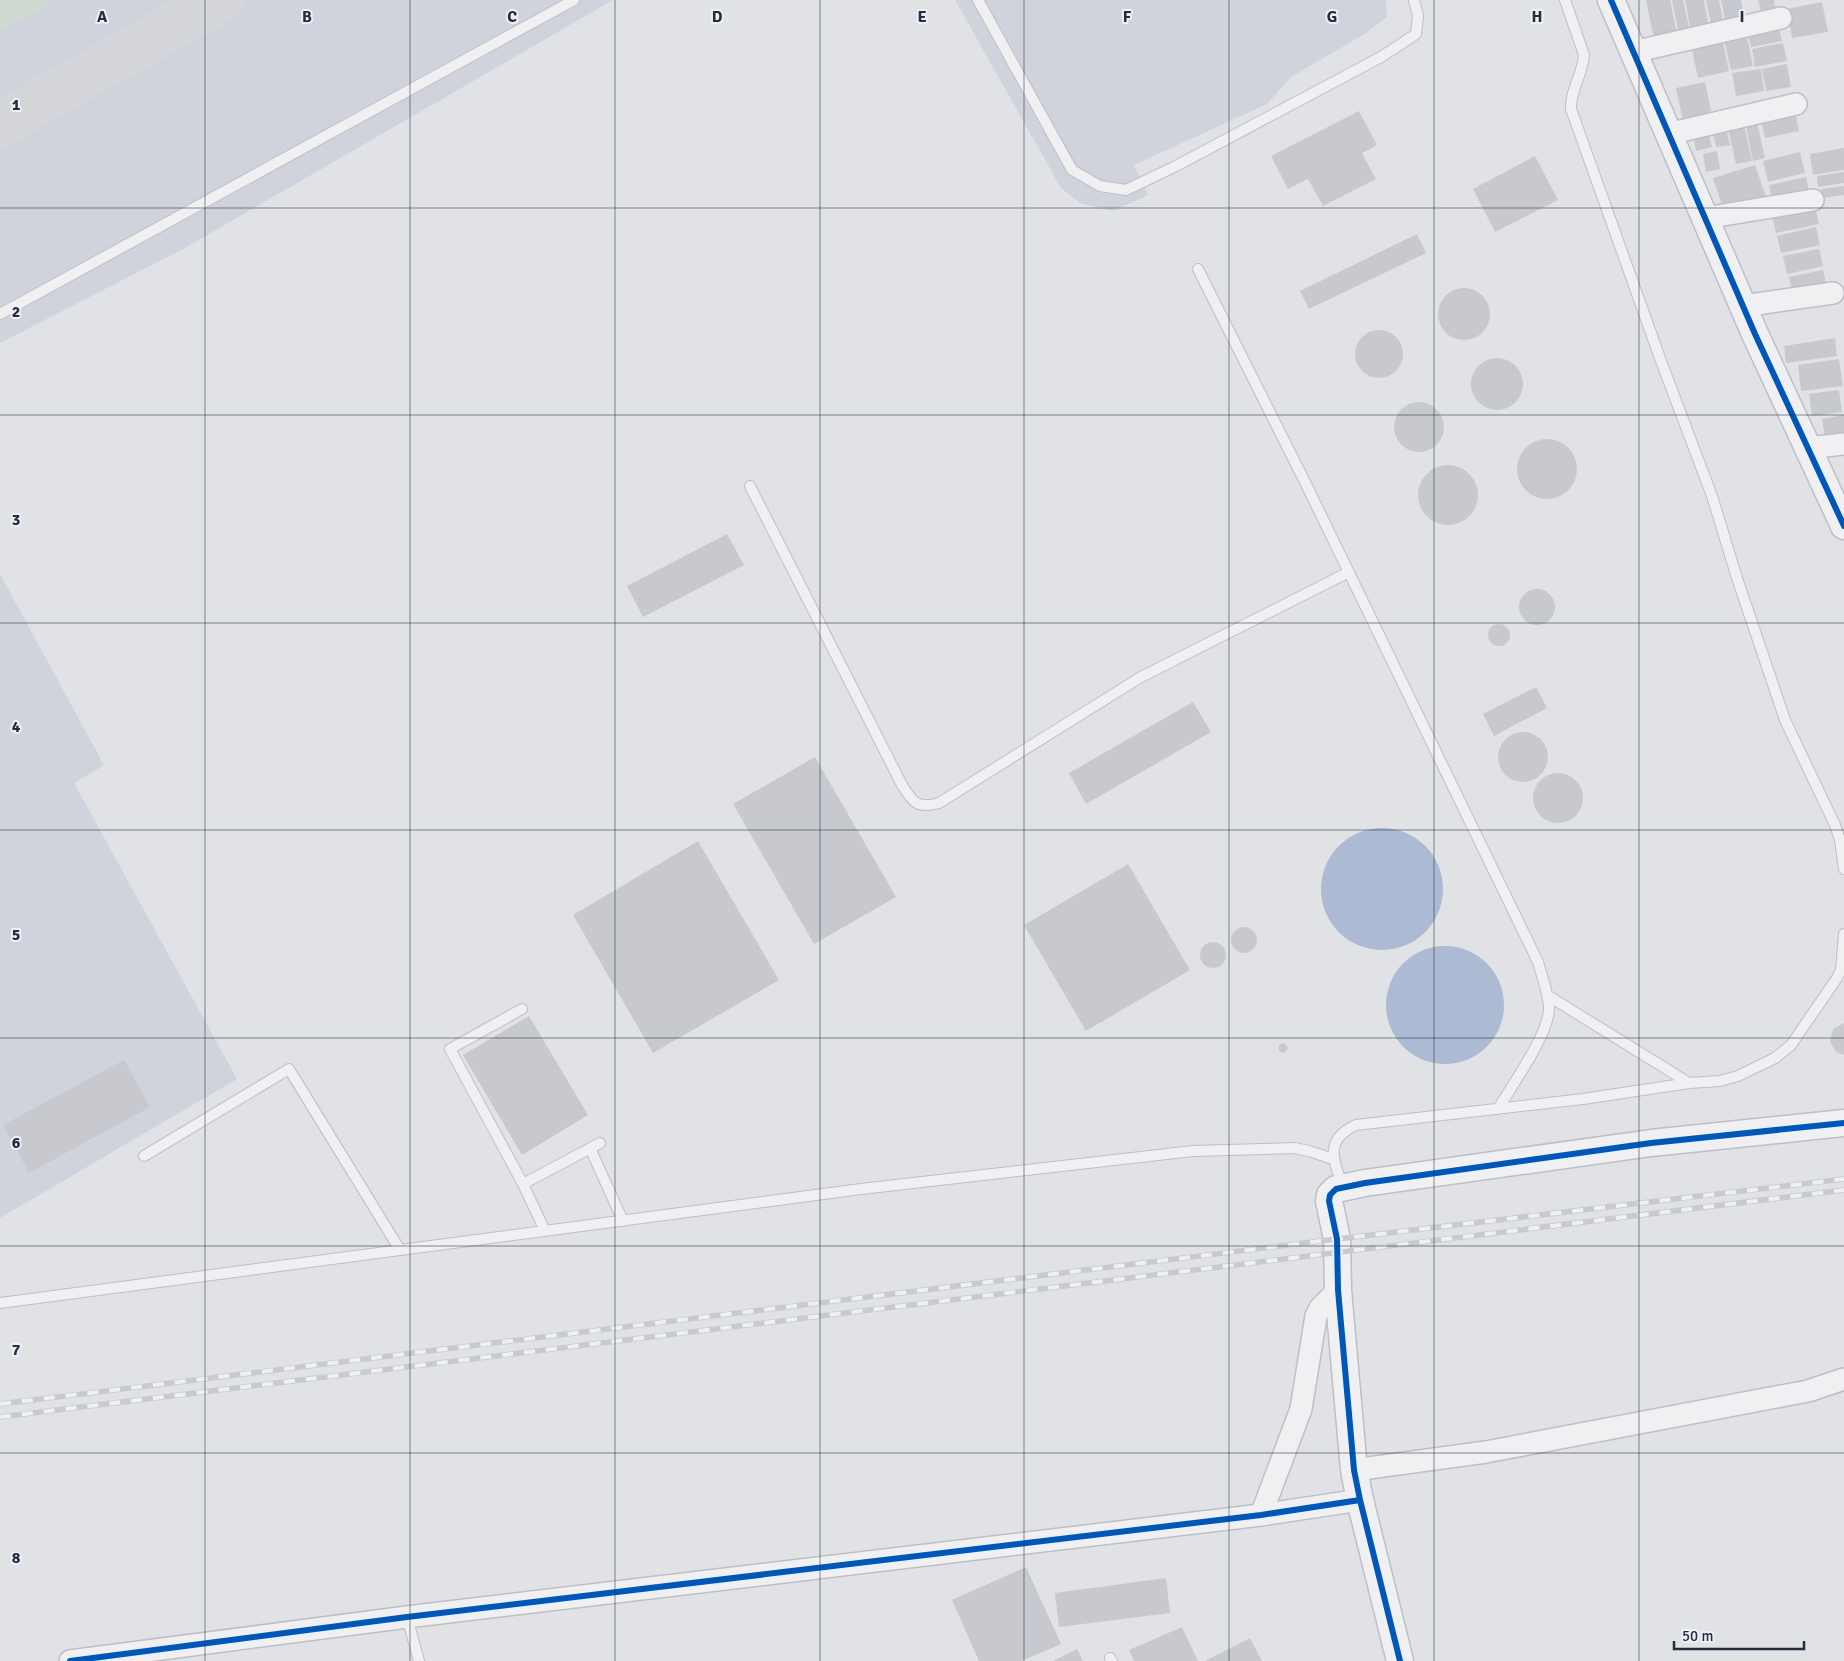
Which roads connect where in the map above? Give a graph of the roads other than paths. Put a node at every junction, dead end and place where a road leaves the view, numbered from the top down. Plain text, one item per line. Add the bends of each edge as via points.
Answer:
1 (574, 0) edge
2 (978, 0) edge
3 (1414, 0) edge
4 (1565, 0) edge
5 (1611, 0) edge
6 (1781, 18) dead end
7 (1633, 52) junction
8 (1796, 104) dead end
9 (1668, 134) junction
10 (1813, 200) dead end
11 (1705, 218) junction
12 (1198, 269) dead end
13 (1833, 293) dead end
14 (1743, 306) junction
15 (0, 314) edge
16 (1844, 444) edge
17 (1808, 448) junction
18 (750, 486) dead end
19 (1844, 526) edge
20 (1349, 572) junction
21 (1844, 869) edge
22 (1844, 934) edge
23 (1547, 995) junction
24 (522, 1009) dead end
25 (1689, 1083) junction
26 (1498, 1109) junction
27 (1844, 1123) edge
28 (600, 1143) dead end
29 (590, 1148) junction
30 (144, 1156) dead end
31 (1333, 1159) junction
32 (523, 1184) junction
33 (1343, 1187) junction
34 (623, 1220) junction
35 (545, 1231) junction
36 (400, 1250) junction
37 (1338, 1290) junction
38 (0, 1303) edge
39 (1844, 1379) edge
40 (1354, 1470) junction
41 (1360, 1500) junction
42 (1261, 1515) junction
43 (406, 1617) junction
44 (70, 1661) edge
45 (420, 1661) edge
46 (1400, 1661) edge

1 - 15 lane
2 - 3 lane via 1072,170 1100,186 1126,190 1381,58 1416,34 1418,16
4 - 21 lane via 1584,55 1584,64 1570,100 1574,120 1712,496 1786,720 1835,825
5 - 7 street
6 - 7 street
7 - 9 street
8 - 9 street
9 - 11 street
10 - 11 street
11 - 14 street
12 - 20 lane
13 - 14 street
14 - 17 street
16 - 17 street
17 - 19 street
18 - 20 lane via 902,785 912,800 927,806 939,803 1141,678
20 - 23 lane via 1533,950
22 - 25 lane via 1841,970 1837,978 1783,1052 1729,1079
23 - 25 lane
23 - 26 lane via 1549,1008 1544,1029
24 - 32 lane via 450,1048
25 - 26 lane
26 - 31 lane via 1356,1125 1347,1129 1336,1142
27 - 33 street via 1651,1143
28 - 29 lane
29 - 32 lane
29 - 34 lane
30 - 36 lane via 289,1069
31 - 33 lane
31 - 34 lane via 1295,1148 1193,1151
32 - 35 lane
33 - 37 street via 1330,1195 1329,1201 1337,1239
34 - 35 lane
35 - 36 lane
36 - 38 lane
37 - 40 street
37 - 42 street via 1316,1316 1302,1410
39 - 40 street via 1808,1391 1505,1448
40 - 41 street
41 - 42 street
41 - 46 street
42 - 43 street
43 - 44 street
43 - 45 lane

